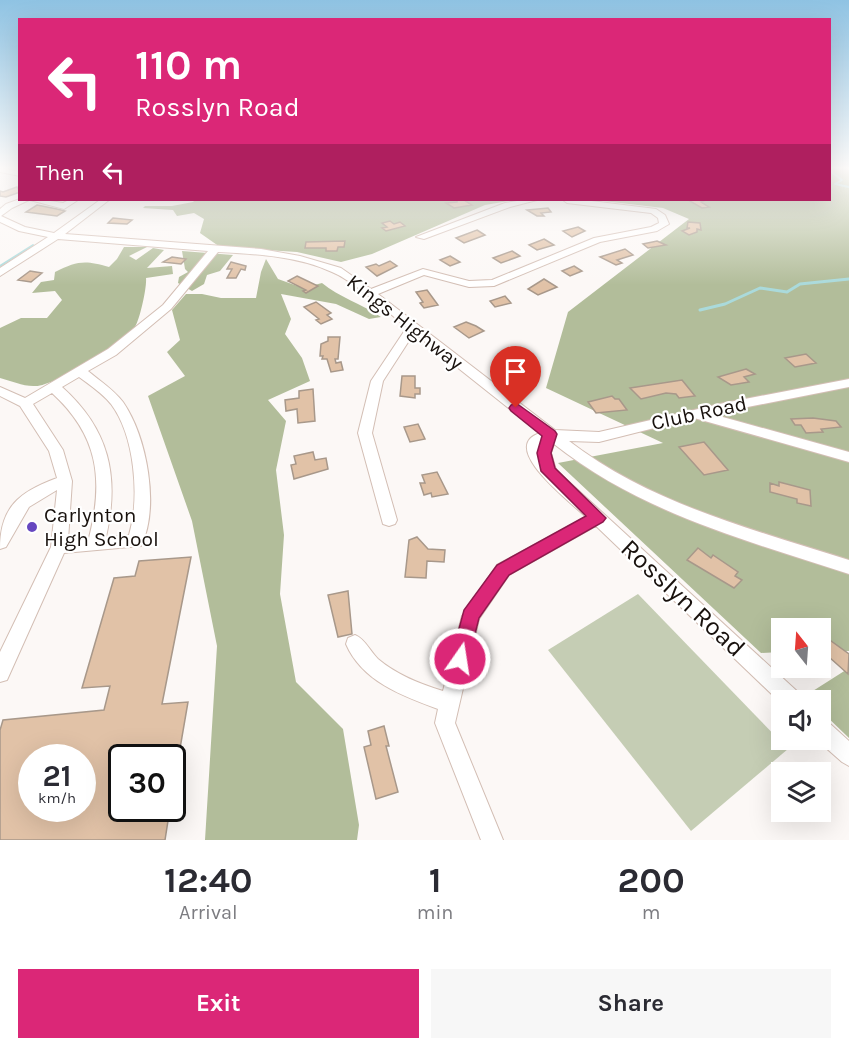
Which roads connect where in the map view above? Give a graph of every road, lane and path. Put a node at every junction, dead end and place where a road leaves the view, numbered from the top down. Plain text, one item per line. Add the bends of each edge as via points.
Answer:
1 (97, 206) edge
2 (505, 206) edge
3 (629, 206) edge
4 (0, 219) edge
5 (56, 236) junction
6 (421, 237) dead end
7 (215, 249) junction
8 (416, 261) dead end
9 (423, 272) junction
10 (0, 273) edge
11 (370, 293) junction
12 (412, 327) junction
13 (80, 371) junction
14 (849, 383) edge
15 (53, 386) junction
16 (0, 391) edge
17 (25, 403) junction
18 (693, 413) junction
19 (550, 434) junction
20 (593, 438) junction
21 (849, 457) edge
22 (588, 463) junction
23 (65, 481) junction
24 (598, 518) junction
25 (389, 520) dead end
26 (0, 542) edge
27 (96, 544) junction
28 (59, 547) junction
29 (849, 567) edge
30 (355, 644) dead end
31 (0, 673) edge
32 (781, 690) edge
33 (450, 703) junction
34 (831, 738) edge
35 (849, 755) edge
36 (492, 840) edge

1 - 5 street
2 - 6 street
3 - 9 street via 653,211 664,224 597,240 494,283 469,284
4 - 5 street, Kings Highway via 22,229
5 - 7 street, Kings Highway
5 - 10 street
7 - 11 street, Kings Highway via 300,259 337,270
7 - 13 street via 166,307 112,352
8 - 9 street
9 - 11 street
11 - 12 street, Kings Highway
12 - 19 street, Kings Highway
12 - 25 street via 377,381 365,433
13 - 15 street
13 - 27 street via 118,405 134,439 140,470 142,513 135,542
14 - 18 street, Club Road
15 - 17 street
15 - 27 street via 73,401 97,439 106,489
16 - 17 street
17 - 23 street via 56,450
18 - 20 street, Club Road
18 - 21 street
19 - 20 street, Club Road
19 - 22 street, Kings Highway
19 - 24 street, Rosslyn Road via 544,453 549,471
20 - 22 street
22 - 29 street, Kings Highway via 697,518
23 - 26 street via 39,490 21,503
23 - 28 street
24 - 32 street, Rosslyn Road
24 - 33 street via 503,570 471,616
27 - 28 street
28 - 31 street
30 - 33 street via 369,664 416,692
33 - 36 street via 445,723
34 - 35 street

